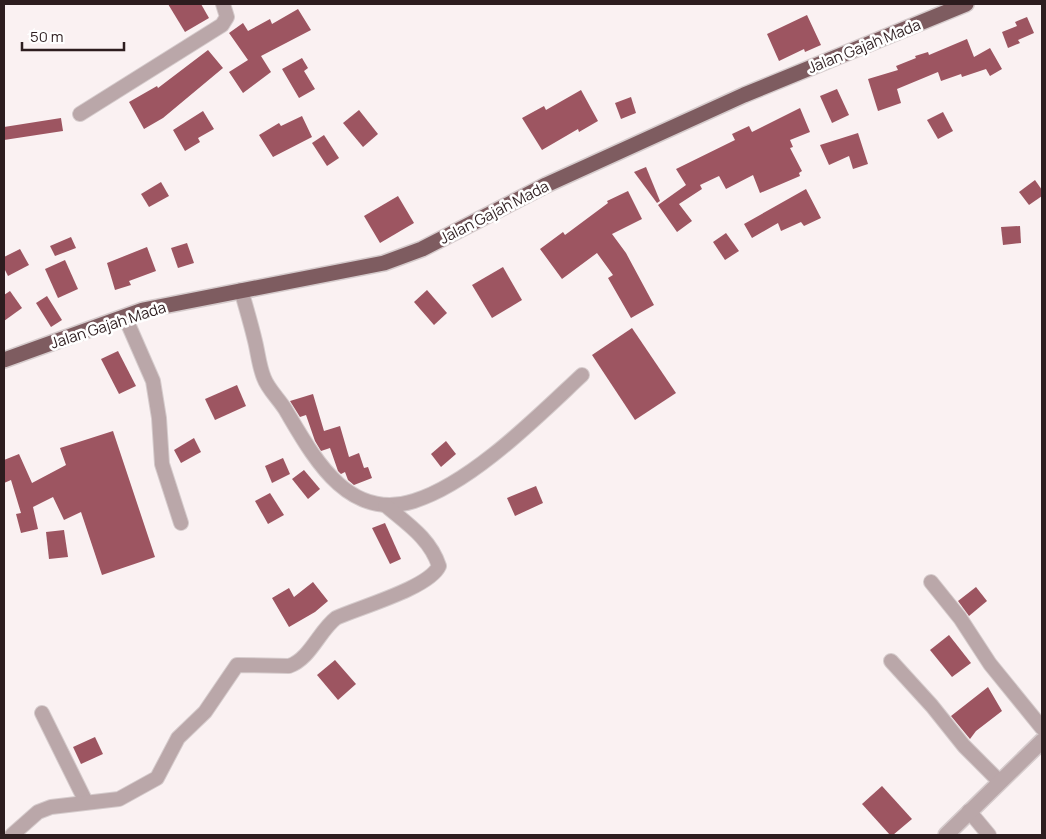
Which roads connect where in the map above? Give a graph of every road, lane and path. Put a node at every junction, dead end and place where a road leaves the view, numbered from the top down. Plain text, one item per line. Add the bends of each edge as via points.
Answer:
1 (223, 4) edge
2 (966, 4) edge
3 (80, 114) dead end
4 (241, 290) junction
5 (125, 317) junction
6 (4, 360) edge
7 (582, 375) dead end
8 (385, 505) junction
9 (181, 522) dead end
10 (931, 582) dead end
11 (891, 661) dead end
12 (42, 713) dead end
13 (1042, 728) edge
14 (1042, 741) edge
15 (999, 781) junction
16 (86, 802) junction
17 (969, 811) junction
18 (12, 835) edge
19 (946, 835) edge
20 (989, 835) edge

1 - 3 street via 227,17 222,26
2 - 4 highway, Jalan Gajah Mada via 660,132 546,185 422,249 384,263
4 - 5 highway, Jalan Gajah Mada
4 - 8 street via 264,378 298,433 329,477 342,488
5 - 6 highway, Jalan Gajah Mada
5 - 9 street via 153,381 162,464
7 - 8 street via 532,422 470,472 414,501
8 - 16 street via 421,535 435,554 439,566 435,574 406,591 336,618 326,625 294,665 238,665 205,712 178,738 157,778 120,799
10 - 13 street via 960,618 990,664
11 - 15 street via 964,746
12 - 16 street
14 - 15 street
15 - 17 street
16 - 18 street via 38,812
17 - 19 street
17 - 20 street

